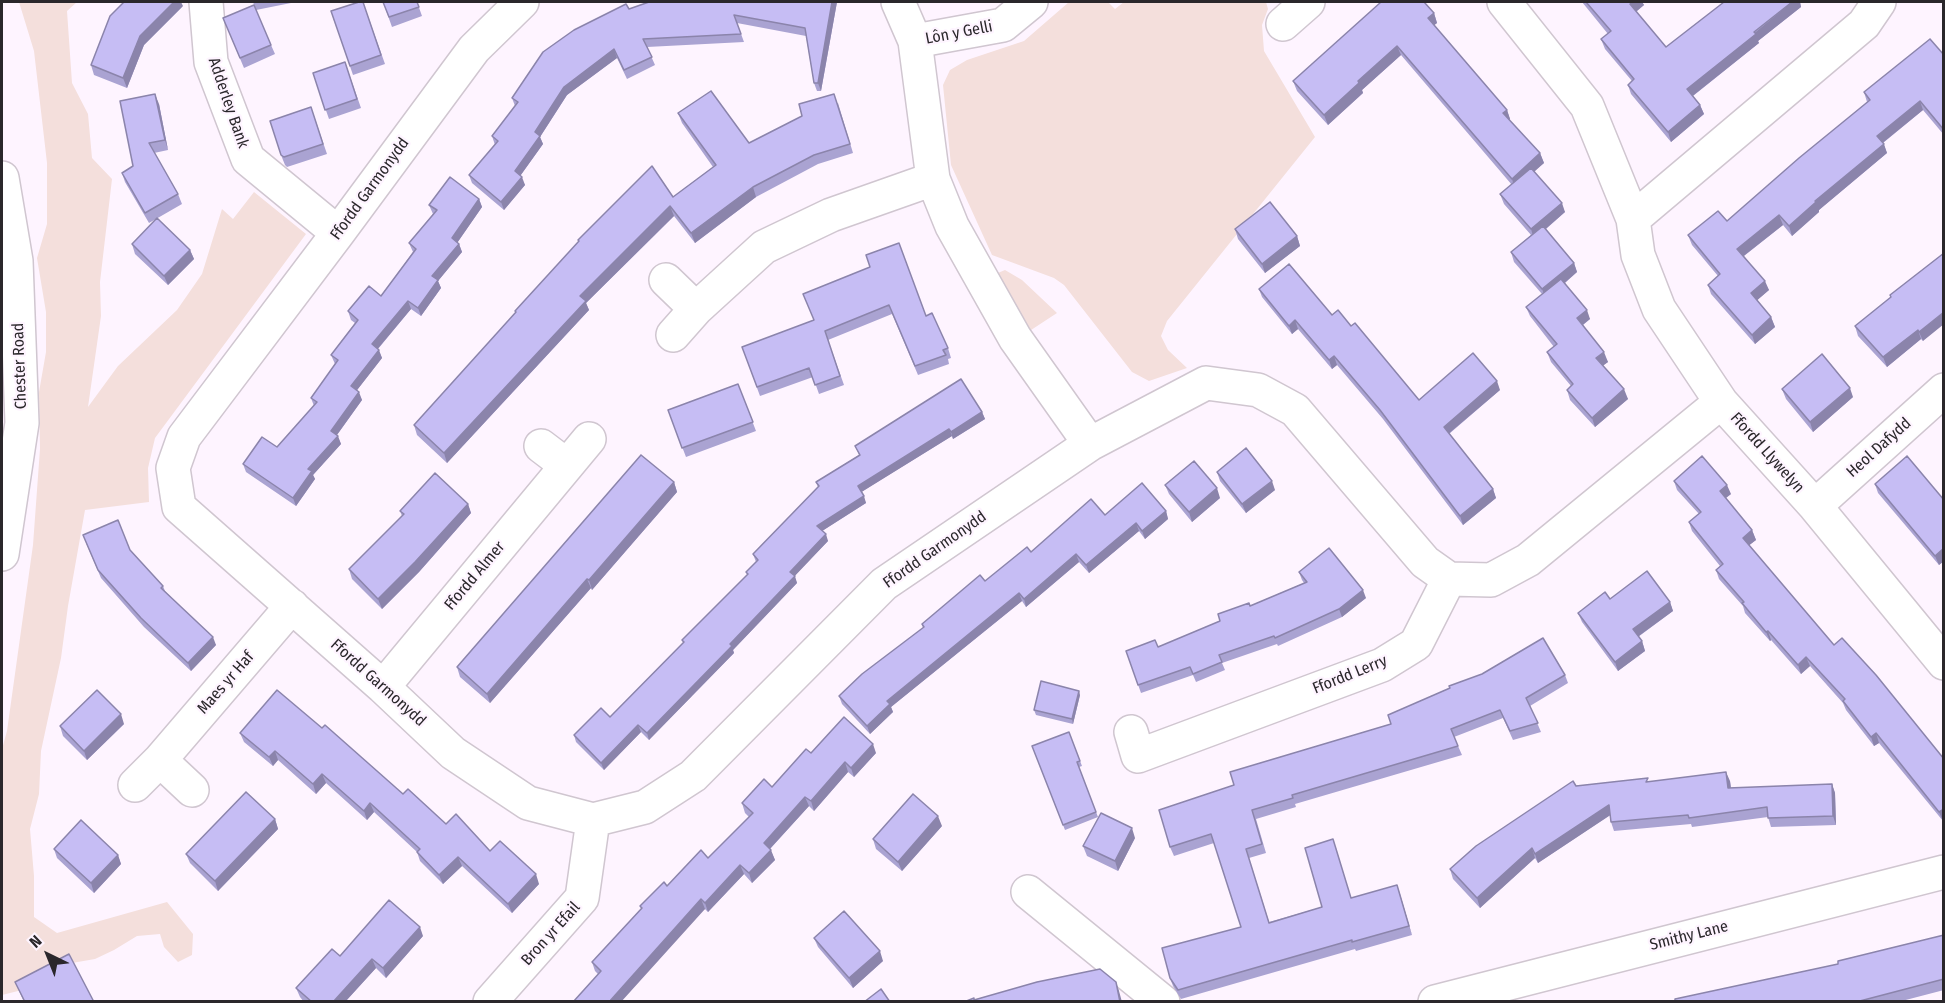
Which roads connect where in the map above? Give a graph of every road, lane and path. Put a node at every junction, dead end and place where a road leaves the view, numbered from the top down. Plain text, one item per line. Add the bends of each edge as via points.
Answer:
1 (206, 2) edge
2 (522, 2) edge
3 (898, 2) edge
4 (1030, 2) edge
5 (1504, 2) edge
6 (1879, 2) edge
7 (915, 41) junction
8 (2, 178) edge
9 (933, 179) junction
10 (1633, 219) junction
11 (338, 233) junction
12 (666, 280) dead end
13 (696, 309) junction
14 (673, 335) dead end
15 (1944, 390) edge
16 (1721, 402) junction
17 (589, 439) dead end
18 (1090, 444) junction
19 (541, 446) dead end
20 (566, 465) junction
21 (1815, 506) junction
22 (2, 554) edge
23 (1449, 579) junction
24 (292, 606) junction
25 (1944, 663) edge
26 (383, 687) junction
27 (1137, 755) dead end
28 (160, 760) junction
29 (135, 785) dead end
30 (192, 790) dead end
31 (593, 820) junction
32 (1944, 872) edge
33 (1028, 892) dead end
34 (1502, 992) edge
35 (490, 1002) edge
36 (1163, 1002) edge
37 (1435, 1002) edge

1 - 11 street, Adderley Bank via 211,62 248,159
2 - 11 street, Ffordd Garmonydd via 474,49
3 - 7 street
4 - 7 street, Lôn y Gelli via 1003,25
5 - 10 street, Ffordd Llywelyn via 1587,106
6 - 10 street via 1864,24
7 - 9 street
8 - 22 street, Chester Road via 16,261 22,423
9 - 13 street via 831,214 764,247
9 - 18 street via 952,226 1015,338
10 - 16 street, Ffordd Llywelyn via 1638,255 1659,309
11 - 24 street, Ffordd Garmonydd via 184,437 173,468 179,507
12 - 13 street
13 - 14 street
15 - 21 street, Heol Dafydd
16 - 21 street, Ffordd Llywelyn
16 - 23 street via 1528,560 1491,580
17 - 20 street, Ffordd Almer
18 - 23 street, Ffordd Garmonydd via 1206,383 1258,390 1295,410 1425,562
18 - 31 street, Ffordd Garmonydd via 884,584 693,776 645,807
19 - 20 street
20 - 26 street, Ffordd Almer
21 - 25 street, Ffordd Llywelyn
23 - 27 street, Ffordd Lerry via 1416,644 1382,665
24 - 26 street, Ffordd Garmonydd
24 - 28 street, Maes yr Haf
26 - 31 street, Ffordd Garmonydd via 453,753 528,803
28 - 29 street, Maes yr Haf
28 - 30 street
31 - 35 street, Bron yr Efail via 582,898
32 - 34 street, Smithy Lane
33 - 36 street
34 - 37 street, Smithy Lane

